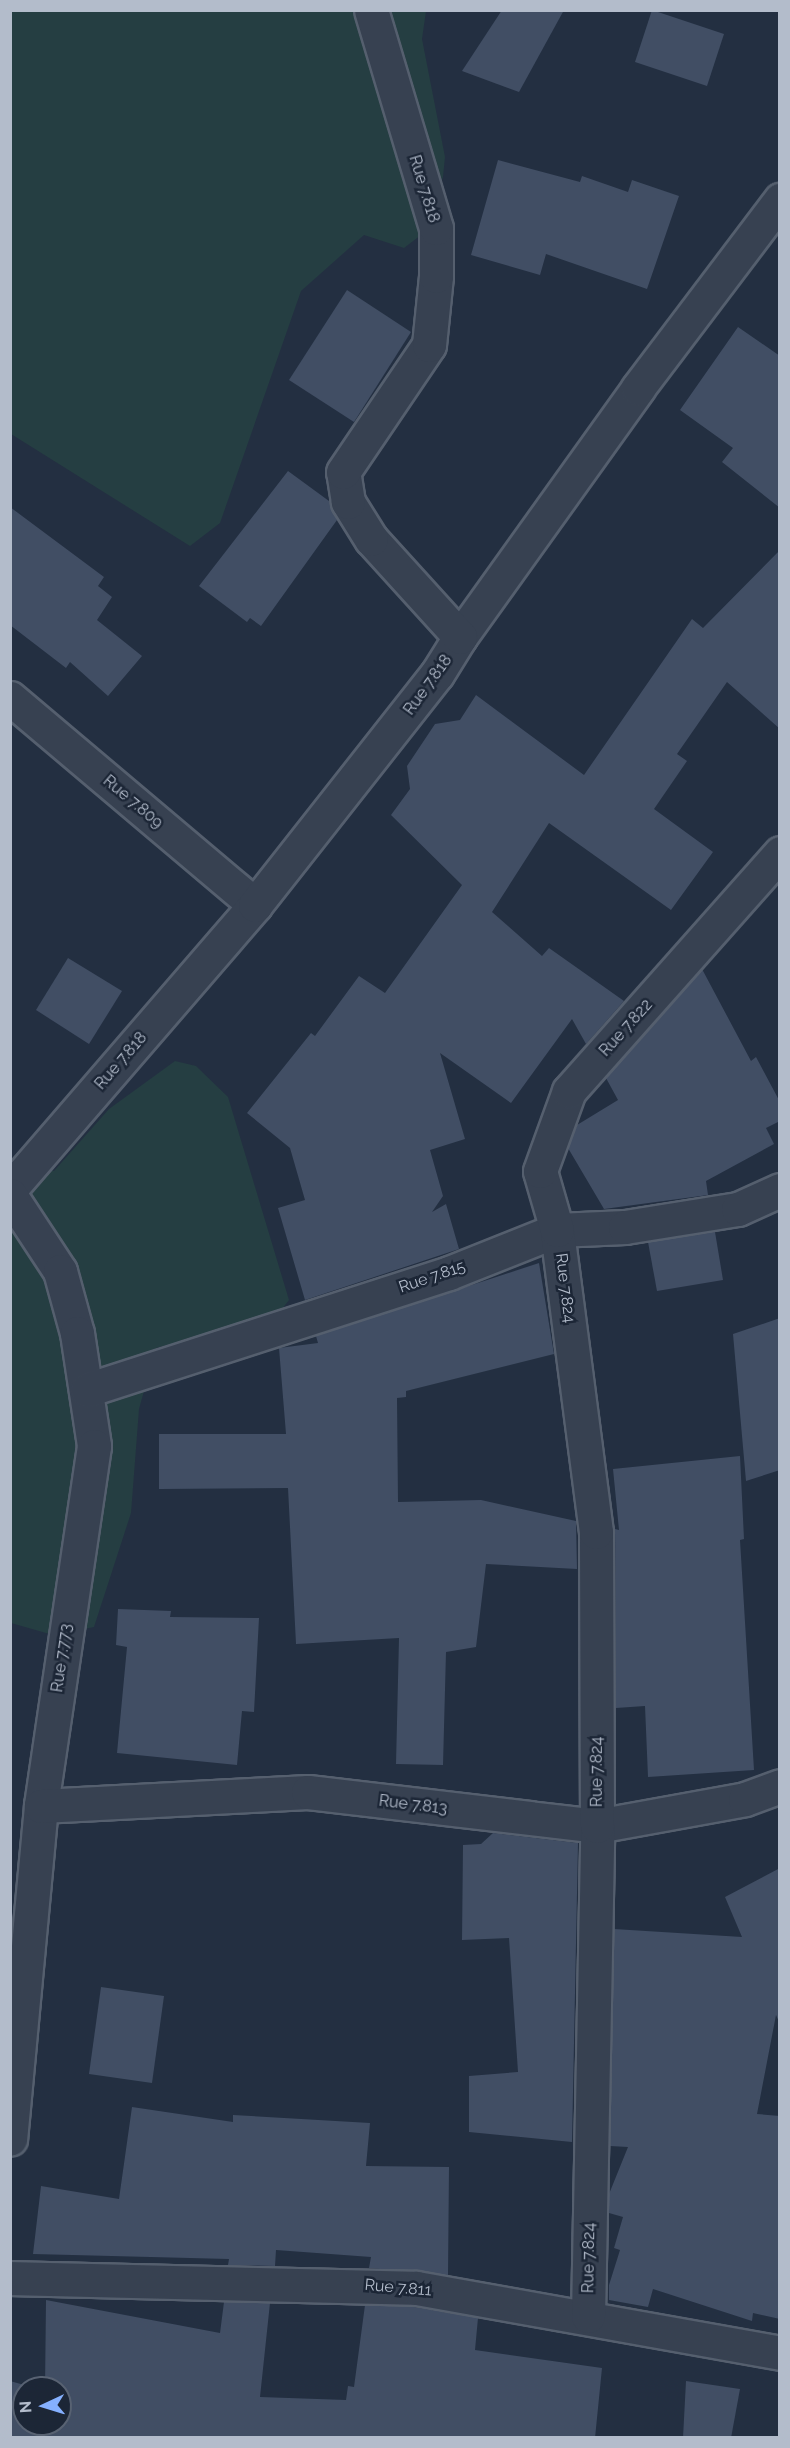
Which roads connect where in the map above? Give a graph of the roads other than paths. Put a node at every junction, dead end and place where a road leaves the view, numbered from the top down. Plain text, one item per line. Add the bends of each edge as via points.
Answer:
1 (371, 10) edge
2 (780, 200) edge
3 (460, 637) junction
4 (10, 698) edge
5 (780, 854) edge
6 (255, 905) junction
7 (10, 1189) edge
8 (780, 1190) edge
9 (10, 1195) edge
10 (557, 1230) junction
11 (87, 1390) junction
12 (780, 1786) edge
13 (40, 1806) junction
14 (597, 1826) junction
15 (11, 2132) edge
16 (10, 2278) edge
17 (588, 2316) junction
18 (780, 2353) edge

1 - 3 street, Rue 7.818 via 436,228 436,276 429,345 343,472 348,502 371,539
2 - 3 street via 638,388
3 - 6 street, Rue 7.818 via 437,674
4 - 6 street, Rue 7.809
5 - 10 street, Rue 7.822 via 569,1091 540,1171
6 - 7 street, Rue 7.818
8 - 10 street, Rue 7.815 via 738,1209 625,1227
9 - 11 street, Rue 7.773 via 60,1271
10 - 11 street, Rue 7.815 via 449,1273
10 - 14 street, Rue 7.824 via 596,1532
11 - 13 street, Rue 7.773 via 94,1446
12 - 14 street, Rue 7.813 via 745,1799
13 - 14 street, Rue 7.813 via 308,1792
13 - 15 street, Rue 7.773
14 - 17 street, Rue 7.824
16 - 17 street, Rue 7.811 via 406,2287
17 - 18 street, Rue 7.811

